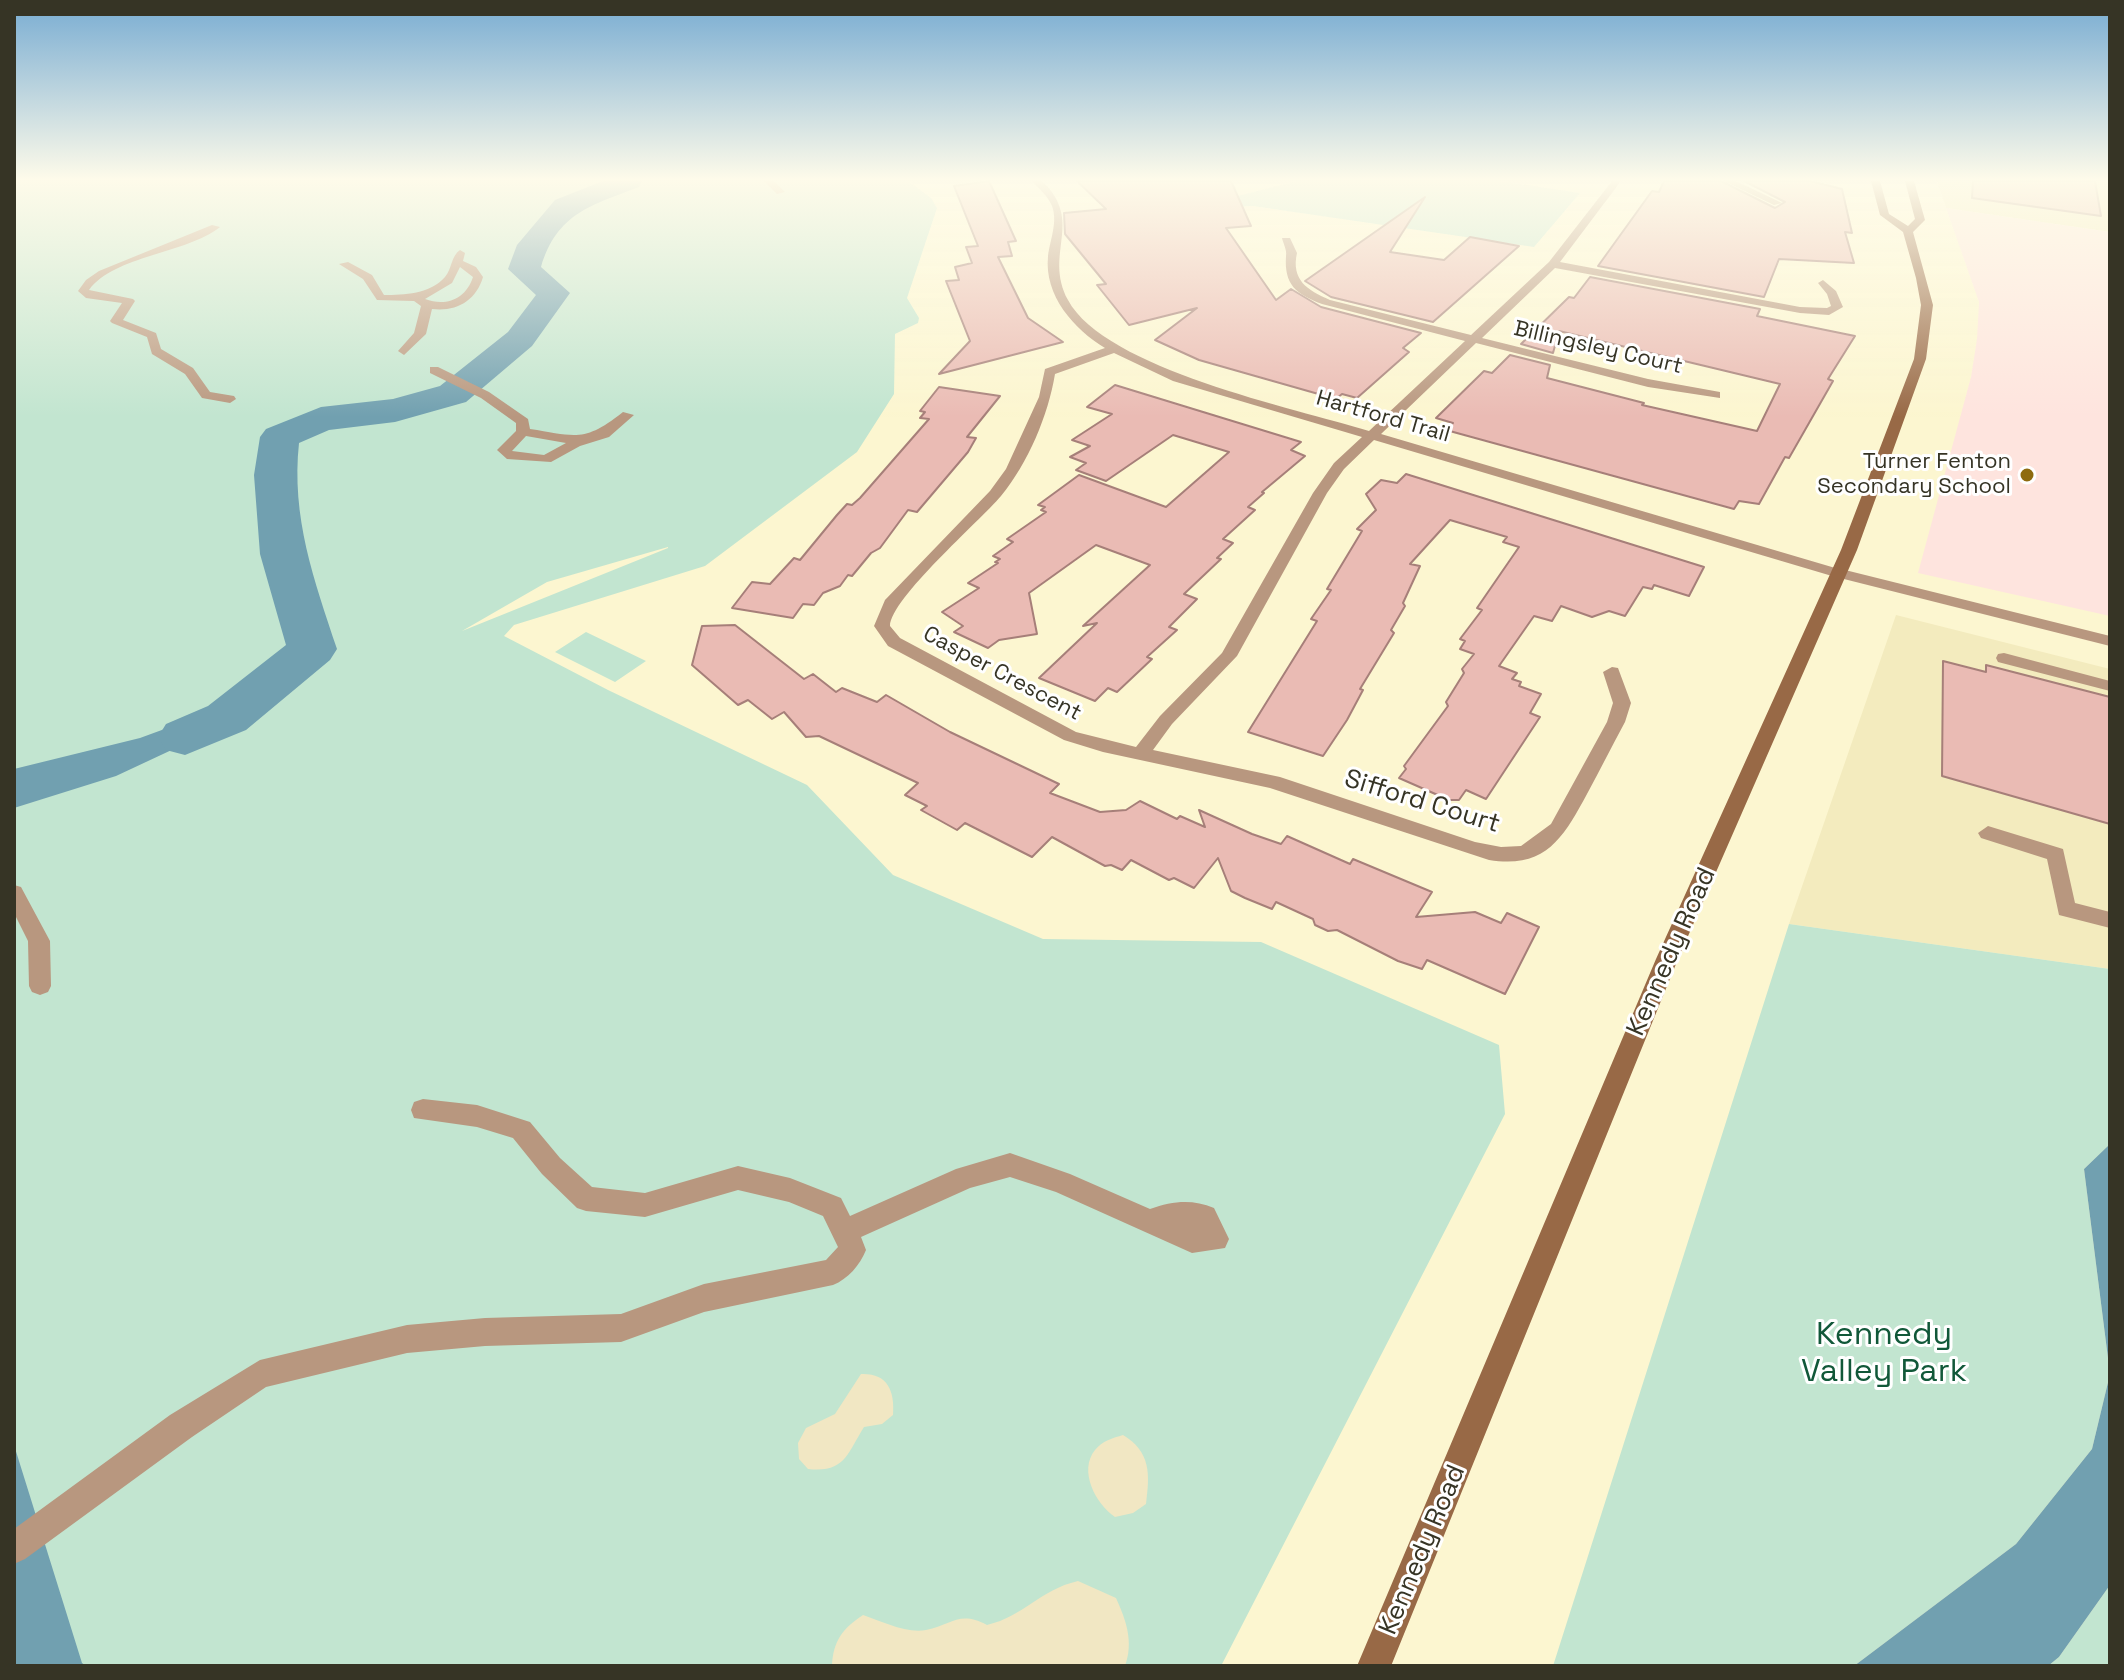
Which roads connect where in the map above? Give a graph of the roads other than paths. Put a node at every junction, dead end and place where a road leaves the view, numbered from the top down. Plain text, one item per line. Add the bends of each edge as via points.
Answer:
1 (139, 259) edge
2 (458, 259) edge
3 (460, 259) edge
4 (1053, 259) edge
5 (1290, 259) edge
6 (1557, 259) edge
7 (1915, 259) edge
8 (344, 264) dead end
9 (1553, 264) junction
10 (1823, 283) dead end
11 (422, 302) junction
12 (1472, 339) junction
13 (1112, 350) junction
14 (404, 351) dead end
15 (438, 372) dead end
16 (1716, 395) dead end
17 (230, 399) dead end
18 (628, 415) dead end
19 (524, 432) junction
20 (1371, 434) junction
21 (581, 441) junction
22 (1837, 573) junction
23 (2110, 641) edge
24 (2004, 658) dead end
25 (1612, 672) dead end
26 (2110, 686) edge
27 (1141, 754) junction
28 (1988, 833) dead end
29 (14, 893) edge
30 (2110, 920) edge
31 (40, 986) dead end
32 (423, 1110) dead end
33 (1148, 1222) dead end
34 (844, 1231) junction
35 (14, 1548) edge
36 (1374, 1666) edge

1 - 17 street via 99,274 83,291 129,301 116,319 119,324 152,335 156,351 189,371 206,395
2 - 11 street via 448,281
3 - 11 street via 476,274 473,292 455,304
4 - 13 street, Hartford Trail via 1054,280 1066,307
5 - 12 street, Billingsley Court via 1289,275 1309,295
6 - 9 street
7 - 22 main road, Kennedy Road via 1927,305 1923,349
8 - 11 street via 368,277 381,298
9 - 10 street via 1829,312 1837,303
9 - 12 street
11 - 14 street via 420,334
12 - 16 street, Billingsley Court
12 - 20 street
13 - 20 street, Hartford Trail via 1177,378
13 - 27 street, Casper Crescent via 1049,372 1045,397 1013,470 893,600 882,626 894,642 1070,736
15 - 19 street via 485,395 523,422
18 - 21 street via 604,434
19 - 21 street
19 - 21 street via 504,453 546,459
20 - 22 street, Hartford Trail
20 - 27 street via 1320,493 1229,656 1166,720
22 - 23 street, Hartford Trail
22 - 36 main road, Kennedy Road via 1667,959
24 - 26 street
25 - 27 street, Sifford Court via 1622,703 1616,722 1558,829 1546,843 1515,856 1461,845 1273,782
28 - 30 street via 2056,854 2066,909
29 - 31 street via 39,941
32 - 34 street via 477,1116 521,1130 586,1199 645,1205 738,1178 832,1207
33 - 34 street via 1010,1165 965,1177
34 - 35 street via 853,1250 833,1272 704,1298 621,1328 407,1339 260,1374

